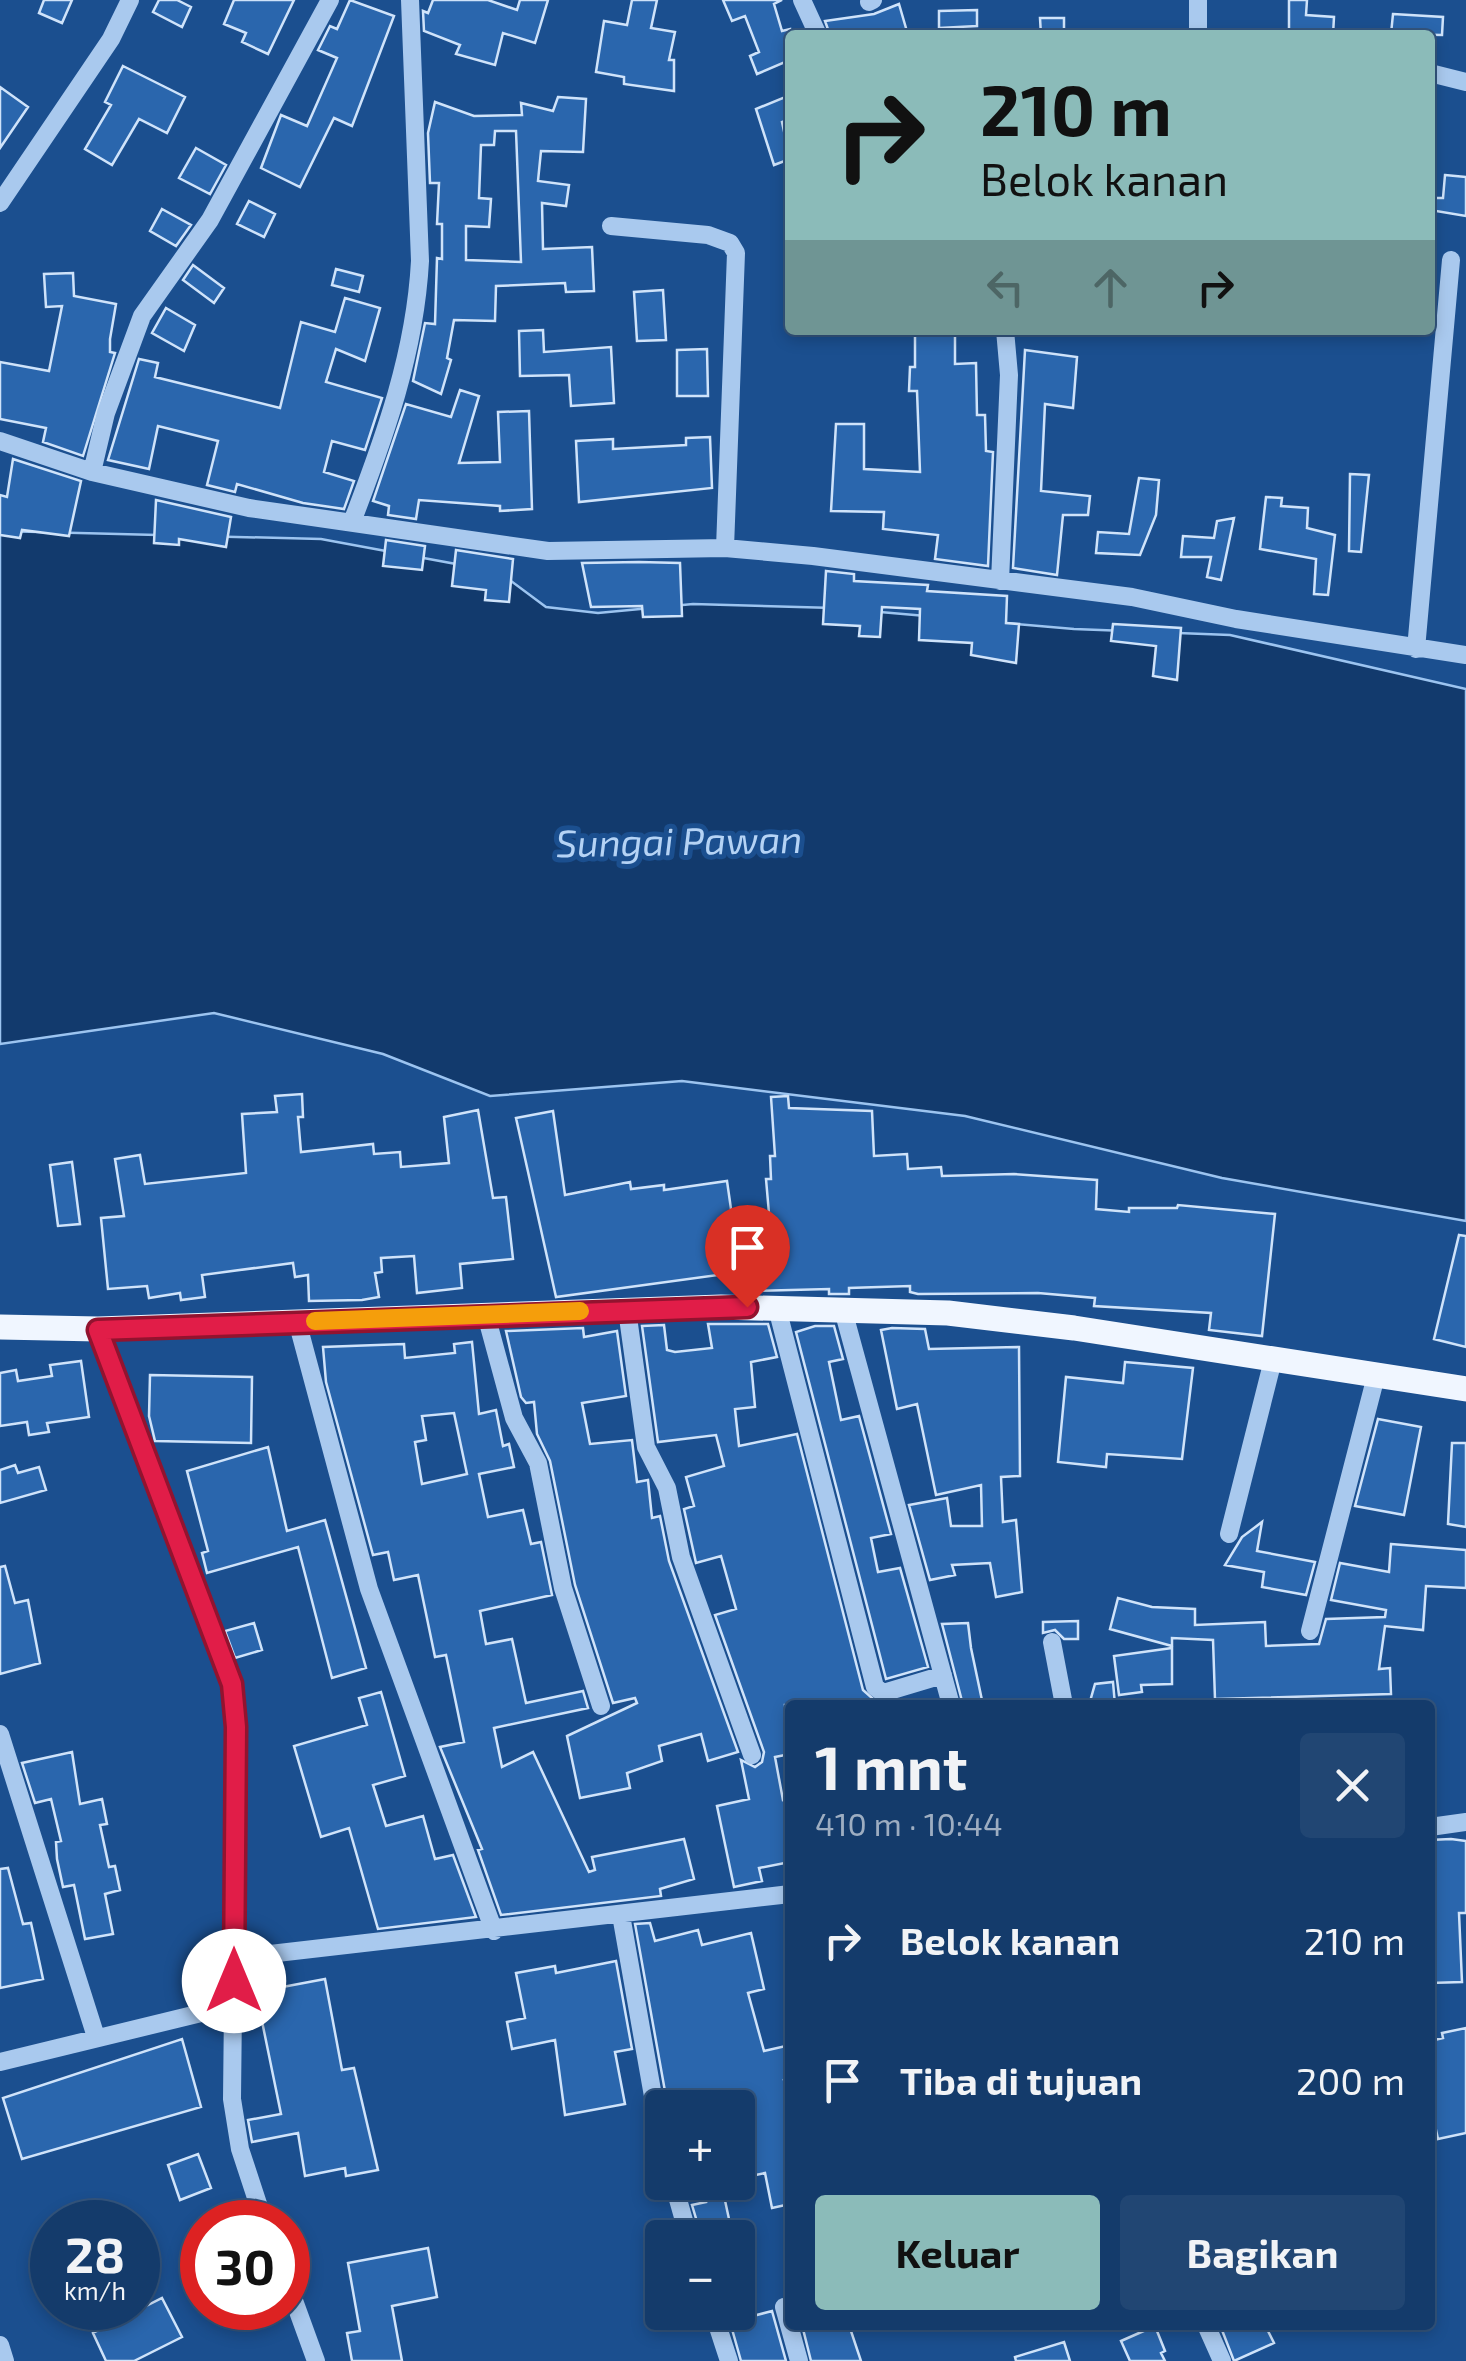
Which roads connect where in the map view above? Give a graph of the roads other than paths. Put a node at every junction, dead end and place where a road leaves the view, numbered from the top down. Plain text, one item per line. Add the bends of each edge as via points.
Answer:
1 (130, 0) edge
2 (330, 0) edge
3 (410, 0) edge
4 (802, 0) edge
5 (1198, 0) edge
6 (816, 30) edge
7 (1198, 30) edge
8 (1435, 74) edge
9 (1466, 82) edge
10 (0, 203) edge
11 (611, 226) dead end
12 (1451, 260) dead end
13 (1005, 335) edge
14 (0, 441) edge
15 (92, 472) junction
16 (352, 522) junction
17 (724, 548) junction
18 (1000, 581) junction
19 (1416, 649) junction
20 (1466, 655) edge
21 (778, 1308) junction
22 (627, 1310) junction
23 (843, 1310) junction
24 (486, 1314) junction
25 (297, 1321) junction
26 (0, 1328) edge
27 (98, 1330) junction
28 (1272, 1360) junction
29 (1376, 1376) junction
30 (1466, 1390) edge
31 (1229, 1534) dead end
32 (1310, 1631) dead end
33 (1052, 1642) dead end
34 (943, 1675) junction
35 (950, 1700) edge
36 (1063, 1700) edge
37 (602, 1706) dead end
38 (0, 1734) edge
39 (752, 1754) dead end
40 (1466, 1822) edge
41 (1435, 1826) edge
42 (785, 1895) edge
43 (621, 1915) junction
44 (494, 1931) junction
45 (234, 1958) junction
46 (234, 2005) junction
47 (96, 2037) junction
48 (0, 2062) edge
49 (652, 2090) edge
50 (258, 2200) edge
51 (784, 2307) dead end
52 (785, 2310) edge
53 (305, 2330) edge
54 (718, 2330) edge
55 (791, 2330) edge
56 (1208, 2330) edge
57 (0, 2345) edge
58 (6, 2361) edge
59 (316, 2361) edge
60 (729, 2361) edge
61 (800, 2361) edge
62 (1222, 2361) edge

1 - 10 street via 112,39
2 - 15 street via 228,189 142,316
3 - 16 street via 418,302 388,426
4 - 6 street
5 - 7 street
8 - 9 street
11 - 17 street via 708,235 730,243 736,253
12 - 19 street
13 - 18 street
14 - 15 street
15 - 16 street via 249,508
16 - 17 street via 548,551
17 - 18 street
18 - 19 street via 1132,596
19 - 20 street
21 - 22 main road
21 - 23 main road
21 - 34 street via 875,1687 883,1693
22 - 24 main road
22 - 39 street via 646,1447 667,1488 681,1557
23 - 28 main road via 948,1313
23 - 34 street
24 - 25 main road
24 - 37 street via 514,1418 538,1463 559,1572
25 - 27 main road
25 - 44 street via 369,1590
26 - 27 main road
27 - 45 street via 232,1684
28 - 29 main road
28 - 31 street
29 - 30 main road
29 - 32 street
33 - 36 street
34 - 35 street
38 - 47 street
40 - 41 street
42 - 43 street
43 - 44 street
43 - 49 street
44 - 45 street
45 - 46 street
46 - 47 street
46 - 50 street via 234,2117
47 - 48 street
51 - 52 street
53 - 59 street
54 - 60 street
55 - 61 street
56 - 62 street
57 - 58 street

